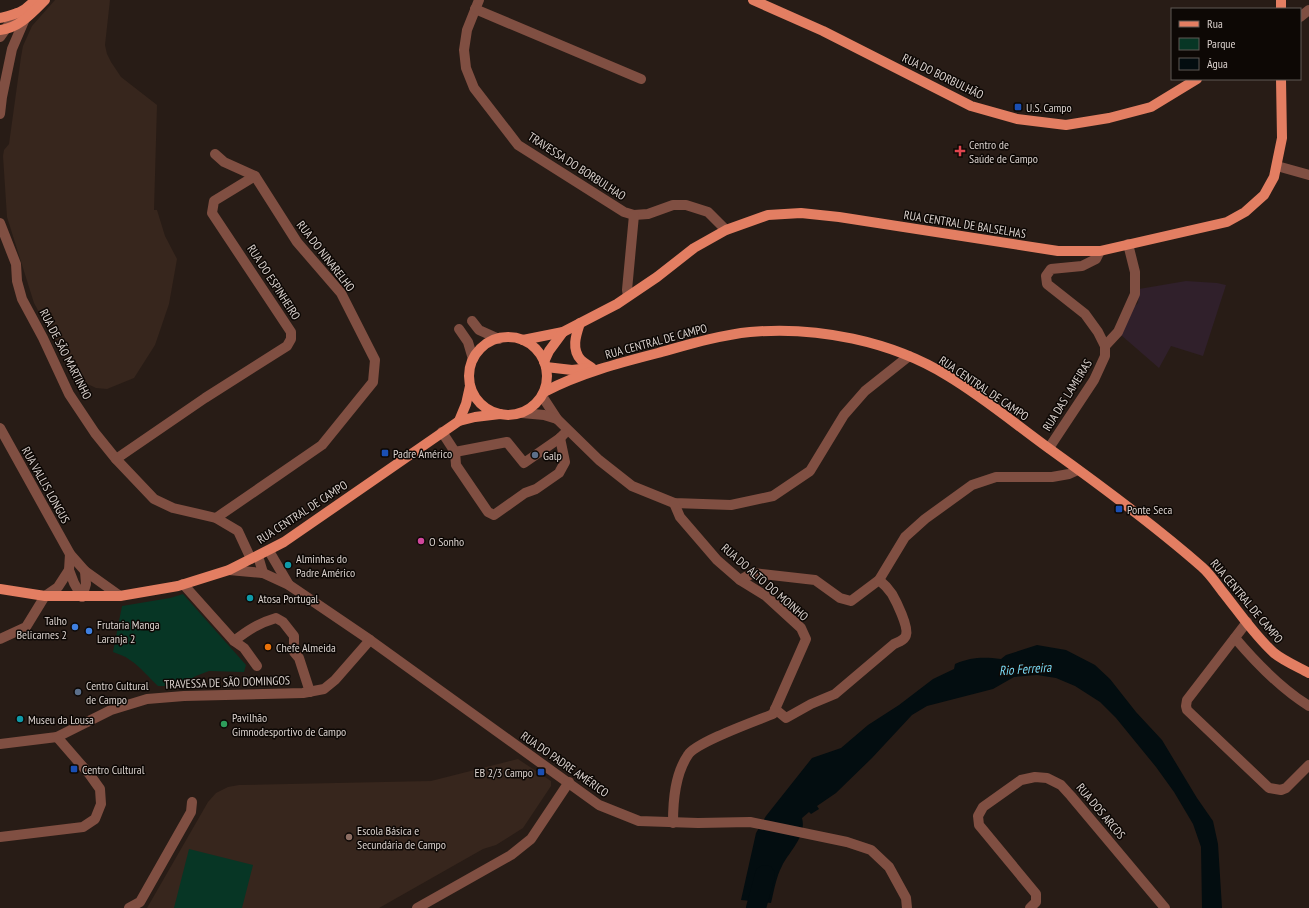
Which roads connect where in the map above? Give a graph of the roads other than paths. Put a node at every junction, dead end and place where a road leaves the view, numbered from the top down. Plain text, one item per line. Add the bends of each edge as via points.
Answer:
1 (35, 0) edge
2 (45, 0) edge
3 (753, 0) edge
4 (477, 4) edge
5 (1309, 10) edge
6 (1301, 16) edge
7 (21, 17) junction
8 (0, 18) edge
9 (1, 30) edge
10 (12, 49) junction
11 (641, 80) dead end
12 (1195, 80) edge
13 (1281, 80) edge
14 (0, 82) edge
15 (2, 97) junction
16 (0, 114) edge
17 (215, 154) dead end
18 (1277, 166) junction
19 (1309, 175) edge
20 (255, 176) junction
21 (634, 215) junction
22 (0, 223) edge
23 (726, 230) junction
24 (1128, 244) junction
25 (1100, 251) junction
26 (628, 296) junction
27 (472, 321) dead end
28 (580, 323) junction
29 (459, 329) dead end
30 (563, 332) junction
31 (499, 338) junction
32 (523, 340) junction
33 (1105, 346) junction
34 (909, 356) junction
35 (473, 359) junction
36 (545, 364) junction
37 (608, 367) junction
38 (592, 368) junction
39 (470, 386) junction
40 (543, 394) junction
41 (522, 412) junction
42 (500, 414) junction
43 (557, 419) junction
44 (459, 421) junction
45 (0, 428) edge
46 (568, 429) junction
47 (442, 432) junction
48 (560, 438) junction
49 (1049, 448) junction
50 (455, 452) junction
51 (116, 459) junction
52 (1078, 470) junction
53 (674, 503) junction
54 (216, 518) junction
55 (269, 551) junction
56 (70, 554) junction
57 (254, 557) junction
58 (69, 570) junction
59 (229, 570) junction
60 (85, 571) junction
61 (263, 573) junction
62 (740, 580) junction
63 (879, 580) junction
64 (183, 584) junction
65 (289, 585) junction
66 (0, 589) edge
67 (45, 596) junction
68 (120, 596) junction
69 (82, 597) junction
70 (1247, 622) junction
71 (1235, 638) junction
72 (0, 639) edge
73 (370, 640) junction
74 (234, 641) junction
75 (257, 666) dead end
76 (1309, 673) edge
77 (310, 692) junction
78 (1309, 706) edge
79 (775, 710) junction
80 (57, 737) junction
81 (0, 744) edge
82 (1309, 764) edge
83 (569, 782) junction
84 (192, 802) dead end
85 (673, 823) junction
86 (0, 837) edge
87 (129, 908) edge
88 (417, 908) edge
89 (907, 908) edge
90 (1030, 908) edge
91 (1165, 908) edge

1 - 7 main road
2 - 7 main road
3 - 12 main road, RUA DO BORBULHÃO via 823,31 971,106 1017,119 1066,125 1109,118 1151,107
4 - 11 street
4 - 21 street, TRAVESSA DO BORBULHAO via 467,30 464,50 466,68 474,88 518,145 624,212
5 - 6 street
7 - 8 main road
7 - 9 main road
7 - 10 street
9 - 10 street via 10,36
10 - 15 street
13 - 18 main road, RUA CENTRAL DE BALSELHAS via 1282,138
14 - 15 street
15 - 16 street
17 - 20 street via 224,162
18 - 19 street
18 - 24 main road, RUA CENTRAL DE BALSELHAS via 1264,195 1245,212 1227,222
20 - 51 street, RUA DO ESPINHEIRO via 214,201 212,213 291,332 291,339 287,346
20 - 54 street, RUA DO NINARELHO via 297,242 341,293 375,360 373,382 322,445
21 - 23 street via 648,214 673,205 686,205 708,212
21 - 26 street
22 - 51 street, RUA DE SÃO MARTINHO via 16,264 22,298 69,394
23 - 25 main road, RUA CENTRAL DE BALSELHAS via 768,215 801,213 1058,251
23 - 26 main road, RUA CENTRAL DE BALSELHAS via 694,248
24 - 25 main road, RUA CENTRAL DE BALSELHAS
24 - 33 street, RUA DAS LAMEIRAS via 1135,272 1135,294 1118,332
25 - 33 street via 1096,259 1082,266 1051,269 1046,276 1047,284 1084,314
26 - 28 main road, RUA CENTRAL DE BALSELHAS
27 - 31 street via 480,330
28 - 30 main road, RUA CENTRAL DE BALSELHAS
28 - 38 main road via 575,338 576,349 581,360
29 - 35 street via 468,342
30 - 32 main road, RUA CENTRAL DE BALSELHAS
30 - 36 main road, RUA CENTRAL DE BALSELHAS via 549,351
31 - 32 main road
31 - 35 main road via 481,348
32 - 36 main road via 536,349
33 - 49 street, RUA DAS LAMEIRAS via 1105,356 1094,380
34 - 37 main road, RUA CENTRAL DE CAMPO via 850,338 796,332 750,332 696,342
34 - 49 main road, RUA CENTRAL DE CAMPO via 947,375
34 - 53 street via 854,403 810,472 773,496 731,505
35 - 39 main road
36 - 38 main road, RUA CENTRAL DE CAMPO via 572,370
36 - 40 main road via 547,379
37 - 38 main road, RUA CENTRAL DE CAMPO
37 - 40 main road, RUA CENTRAL DE CAMPO via 564,381
39 - 42 main road via 481,404 490,411
39 - 44 main road
40 - 41 main road via 530,409
40 - 43 street
41 - 42 main road
41 - 43 street
42 - 44 main road, RUA CENTRAL DE CAMPO
43 - 46 street
44 - 47 main road, RUA CENTRAL DE CAMPO
45 - 56 street, RUA VALLIS LONGUS
46 - 48 street
46 - 53 street via 599,460 632,486
47 - 50 street
47 - 55 main road, RUA CENTRAL DE CAMPO
48 - 50 street via 524,463 507,442
48 - 50 street via 565,462 559,473 494,514 488,512 456,465
49 - 52 main road, RUA CENTRAL DE CAMPO
51 - 54 street, RUA DE SÃO MARTINHO via 154,499 173,508
52 - 63 street via 1052,477 996,477 972,485 925,519 905,538
52 - 70 main road, RUA CENTRAL DE CAMPO via 1169,538 1206,570
53 - 62 street, RUA DO ALTO DO MOINHO via 680,516 717,560
54 - 57 street, RUA DE SÃO MARTINHO via 238,531
55 - 57 main road, RUA CENTRAL DE CAMPO
55 - 65 street, RUA DO PADRE AMÉRICO
56 - 58 street
56 - 60 street, RUA VALLIS LONGUS
57 - 59 main road, RUA CENTRAL DE CAMPO
57 - 61 street
58 - 67 street via 58,587
58 - 69 street
59 - 61 street, RUA DO PADRE AMÉRICO
59 - 64 main road, RUA CENTRAL DE CAMPO
60 - 68 street, RUA VALLIS LONGUS
60 - 69 street via 86,584
61 - 65 street, RUA DO PADRE AMÉRICO
62 - 63 street via 753,573 815,580 840,598 851,601
62 - 79 street, RUA DO ALTO DO MOINHO via 766,596 801,628 806,639
63 - 79 street via 892,595 905,622 907,634 904,638 835,694 786,718
64 - 68 main road, RUA CENTRAL DE CAMPO
64 - 74 street
65 - 73 street, RUA DO PADRE AMÉRICO
66 - 67 main road, RUA CENTRAL DE CAMPO
67 - 69 main road, RUA CENTRAL DE CAMPO
67 - 72 street via 26,627
68 - 69 main road, RUA CENTRAL DE CAMPO
70 - 71 street
70 - 76 main road, RUA CENTRAL DE CAMPO via 1275,654
71 - 78 street via 1270,677
71 - 82 street via 1187,700 1187,710 1269,788 1286,788
73 - 77 street, TRAVESSA DE SÃO DOMINGOS via 335,680 324,689
73 - 83 street, RUA DO PADRE AMÉRICO
74 - 75 street via 244,648
74 - 77 street via 264,621 276,618 283,622 294,636 294,652 299,658
77 - 80 street, TRAVESSA DE SÃO DOMINGOS via 147,699 111,710
79 - 85 street via 773,714 704,743 688,754 678,776
80 - 81 street, TRAVESSA DE SÃO DOMINGOS
80 - 86 street via 100,789 101,804 95,820 83,827
83 - 85 street, RUA DO PADRE AMÉRICO via 599,805 639,821
83 - 88 street via 531,839 511,855
84 - 87 street via 192,812 140,902
85 - 89 street, RUA DO PADRE AMÉRICO via 750,822 847,842 871,850 888,867 906,898
90 - 91 street, RUA DOS ARCOS via 1036,902 1036,894 979,824 978,816 983,807 1021,780 1035,777 1047,778 1061,785

